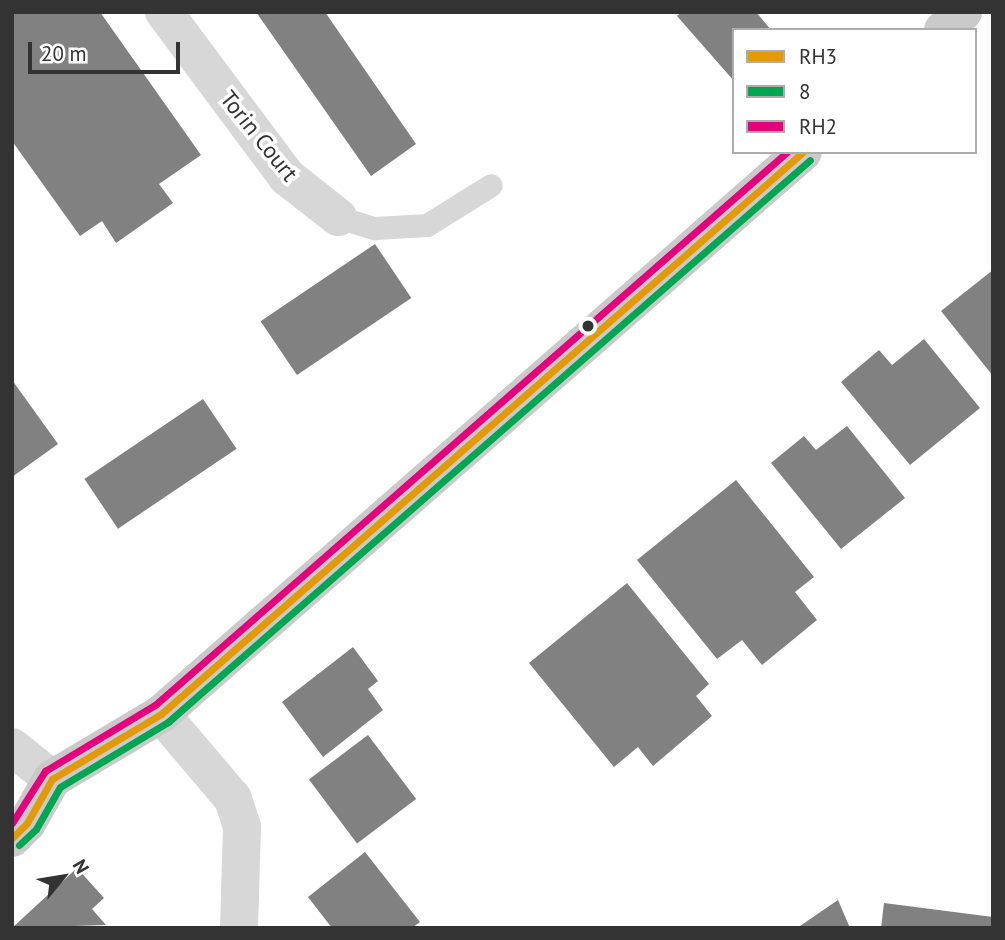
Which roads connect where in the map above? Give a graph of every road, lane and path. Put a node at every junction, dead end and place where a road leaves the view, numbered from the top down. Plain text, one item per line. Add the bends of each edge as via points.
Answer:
1 (164, 12) edge
2 (801, 154) edge
3 (491, 185) dead end
4 (338, 217) joint
5 (161, 714) junction
6 (12, 747) edge
7 (52, 779) junction
8 (12, 838) edge
9 (239, 928) edge

1 - 4 street, Torin Court via 287,177
2 - 5 main road
3 - 4 lane via 426,225 375,228
5 - 7 main road
5 - 9 street via 233,799 242,827
6 - 7 street
7 - 8 main road via 27,823

